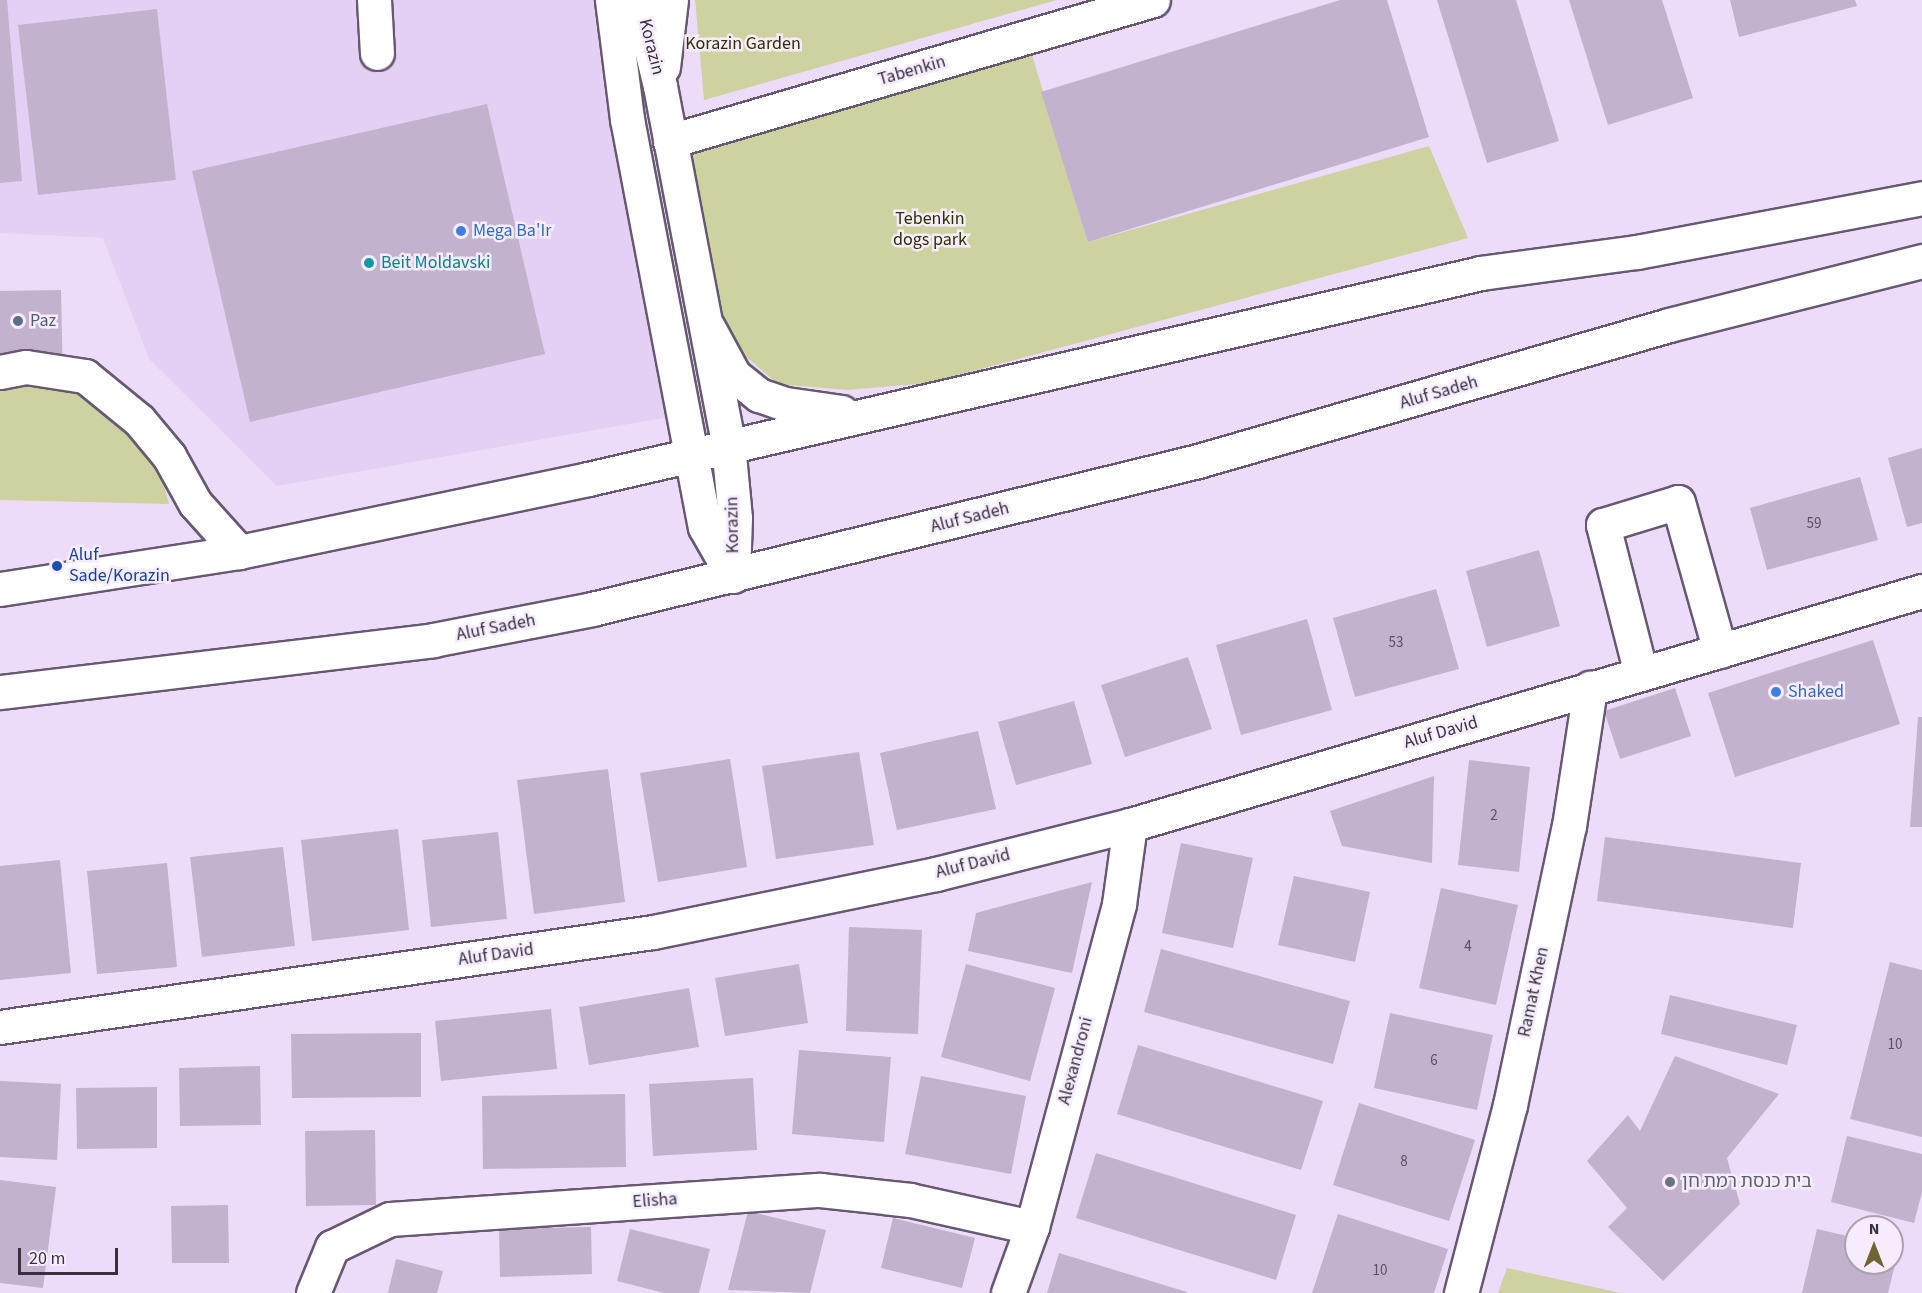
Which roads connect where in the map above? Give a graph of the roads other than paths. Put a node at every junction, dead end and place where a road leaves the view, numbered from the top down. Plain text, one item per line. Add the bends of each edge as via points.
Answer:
1 (374, 0) edge
2 (612, 0) edge
3 (639, 0) edge
4 (671, 0) edge
5 (1153, 0) edge
6 (377, 53) dead end
7 (660, 86) junction
8 (670, 141) junction
9 (1922, 198) edge
10 (1922, 261) edge
11 (708, 327) junction
12 (0, 372) edge
13 (882, 413) junction
14 (728, 444) junction
15 (690, 454) junction
16 (239, 552) junction
17 (734, 576) junction
18 (0, 589) edge
19 (1922, 591) edge
20 (1720, 651) junction
21 (1641, 674) junction
22 (1590, 688) junction
23 (0, 692) edge
24 (1130, 825) junction
25 (0, 1027) edge
26 (1032, 1227) junction
27 (314, 1293) edge
28 (1008, 1293) edge
29 (1461, 1293) edge

1 - 6 street
2 - 15 street, Korazin via 627,119
3 - 7 street, Korazin
4 - 7 street
5 - 8 street, Tabenkin
7 - 8 street, Korazin
8 - 11 street, Korazin
9 - 13 street via 1637,252 1481,273
10 - 17 street, Aluf Sadeh via 1670,325 1198,461
11 - 13 street via 734,375 759,395 826,411
11 - 14 street, Korazin
12 - 16 street via 26,367 85,376 139,420 169,456 195,503
13 - 14 street
14 - 15 street
14 - 17 street, Korazin via 735,518
15 - 16 street
15 - 17 street, Korazin via 705,527
16 - 18 street
17 - 23 street, Aluf Sadeh via 433,640
19 - 20 street, Aluf David
20 - 21 street, Aluf David
20 - 21 street via 1678,502 1603,525
21 - 22 street, Aluf David
22 - 24 street, Aluf David
22 - 29 street, Ramat Khen via 1569,826 1510,1106
24 - 25 street, Aluf David via 936,874 653,932
24 - 26 street, Alexandroni via 1119,904
26 - 27 street, Elisha via 910,1200 820,1190 390,1219 332,1246
26 - 28 street, Alexandroni

